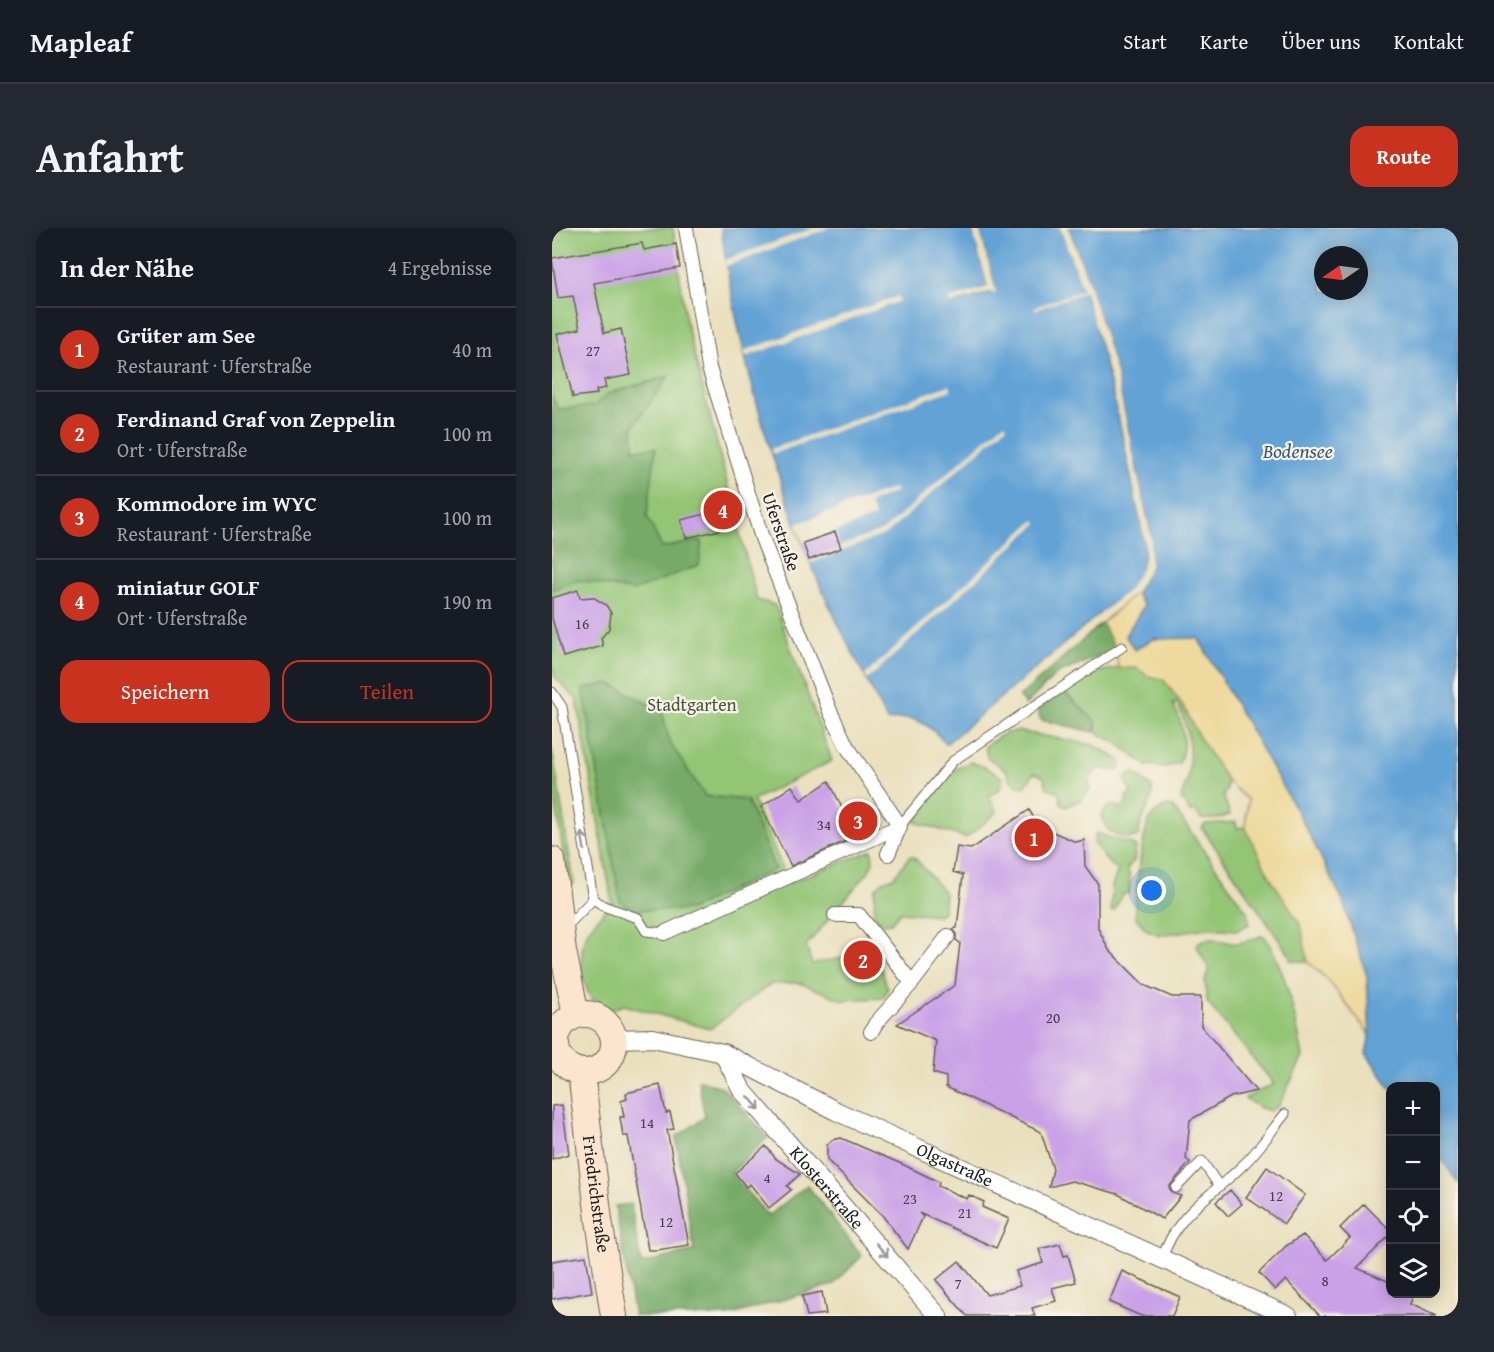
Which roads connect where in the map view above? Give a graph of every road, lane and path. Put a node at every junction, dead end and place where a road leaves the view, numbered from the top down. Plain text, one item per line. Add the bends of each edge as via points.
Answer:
1 (686, 228) edge
2 (1122, 647) dead end
3 (552, 692) edge
4 (900, 826) junction
5 (888, 854) dead end
6 (552, 860) edge
7 (592, 899) junction
8 (835, 915) dead end
9 (562, 931) junction
10 (664, 933) joint
11 (948, 936) dead end
12 (912, 983) junction
13 (576, 1015) junction
14 (871, 1032) dead end
15 (614, 1039) junction
16 (554, 1049) edge
17 (723, 1053) junction
18 (581, 1072) junction
19 (1285, 1114) dead end
20 (1219, 1186) junction
21 (1176, 1188) dead end
22 (1162, 1259) junction
23 (614, 1316) edge
24 (938, 1316) edge
25 (1288, 1316) edge

1 - 4 street, Uferstraße via 709,368 766,547 846,745
2 - 4 lane via 953,761
7 -> 3 lane via 562,707
4 - 5 street
4 - 10 street
6 - 9 main road
7 - 9 lane
7 - 10 lane via 638,918 646,931
8 - 12 street via 859,915
9 - 13 main road
11 - 12 street
12 - 14 street
13 - 15 main road via 596,1016 611,1029
13 - 16 main road via 560,1028
15 - 17 street, Olgastraße via 653,1038
15 - 18 main road via 614,1049 604,1066
16 - 18 main road via 567,1065
17 - 22 street, Olgastraße via 836,1112
17 -> 24 street, Klosterstraße via 742,1090
18 - 23 main road, Friedrichstraße
19 - 20 lane via 1244,1165
20 - 21 lane via 1202,1161
20 - 22 lane via 1191,1209 1168,1240
22 - 25 street, Olgastraße

